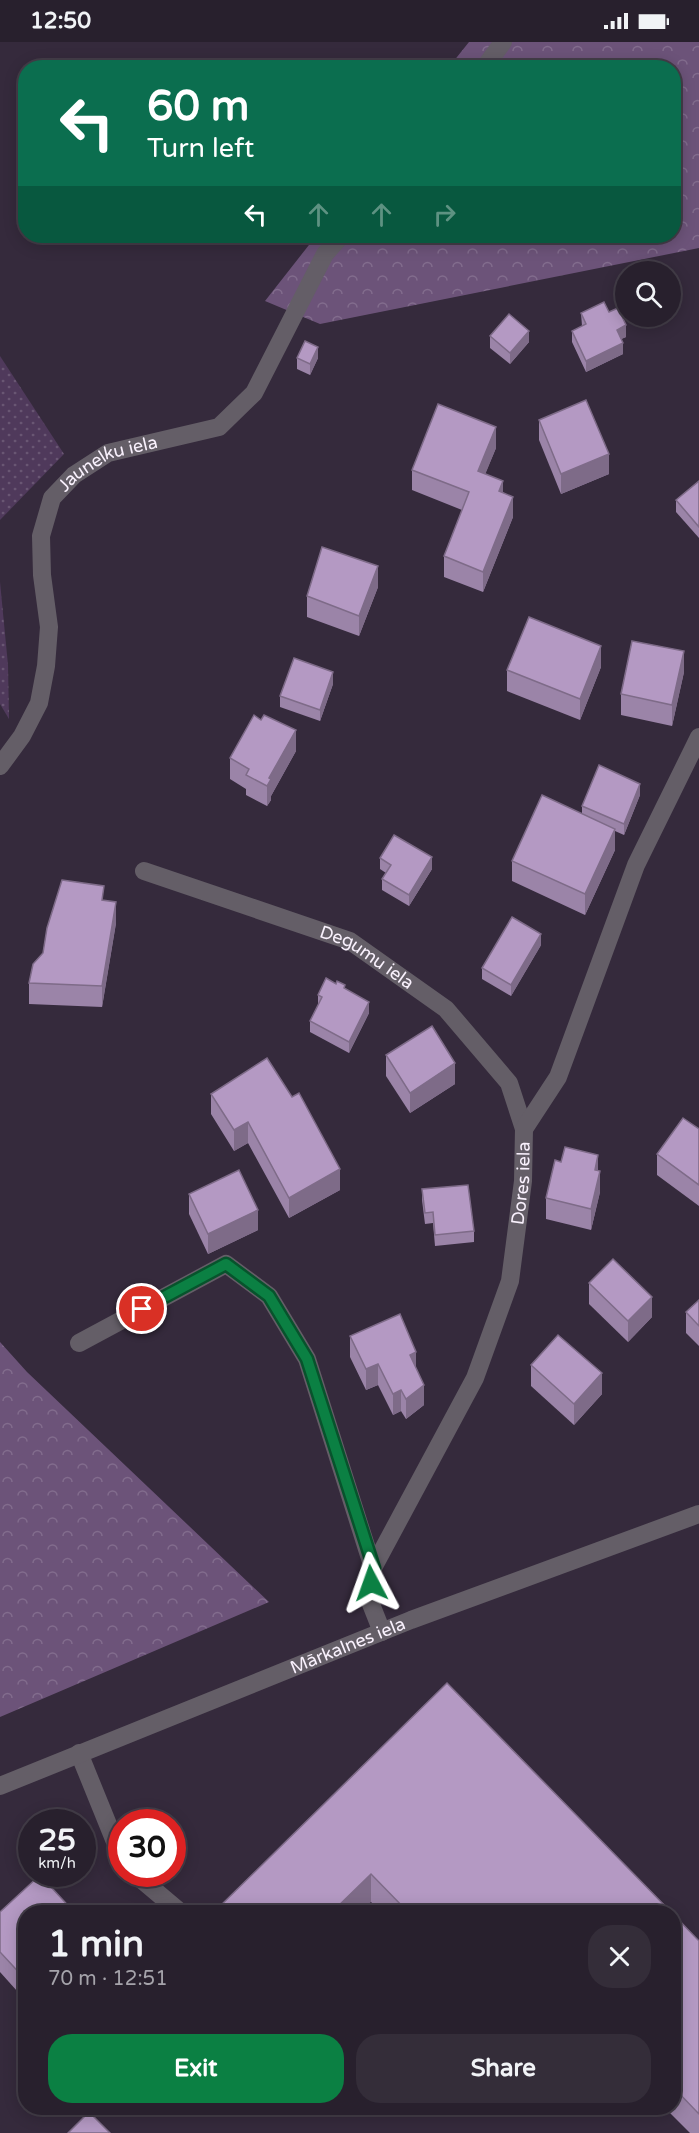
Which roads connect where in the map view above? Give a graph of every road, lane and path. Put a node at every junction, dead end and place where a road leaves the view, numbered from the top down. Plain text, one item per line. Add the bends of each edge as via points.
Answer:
1 (503, 42) edge
2 (490, 60) edge
3 (335, 243) edge
4 (699, 737) edge
5 (0, 766) edge
6 (144, 871) dead end
7 (524, 1129) junction
8 (79, 1342) dead end
9 (699, 1514) edge
10 (374, 1568) junction
11 (382, 1632) junction
12 (79, 1753) junction
13 (0, 1786) edge
14 (108, 1824) edge
15 (150, 1887) edge
16 (172, 1905) edge

1 - 2 street
3 - 5 street, Jaunelku iela via 325,254 254,393 219,427 108,453 74,475 52,498 41,536 49,627 39,703
4 - 7 street, Dores iela via 636,865 558,1077
6 - 7 street, Degumu iela via 350,941 446,1009 509,1083
7 - 10 street, Dores iela via 523,1181 510,1281 475,1378
8 - 10 street via 226,1264 269,1296 307,1359
9 - 11 street, Mārkalnes iela
10 - 11 street, Dores iela via 369,1599
11 - 12 street, Mārkalnes iela
12 - 13 street, Mārkalnes iela
12 - 14 street
15 - 16 street

